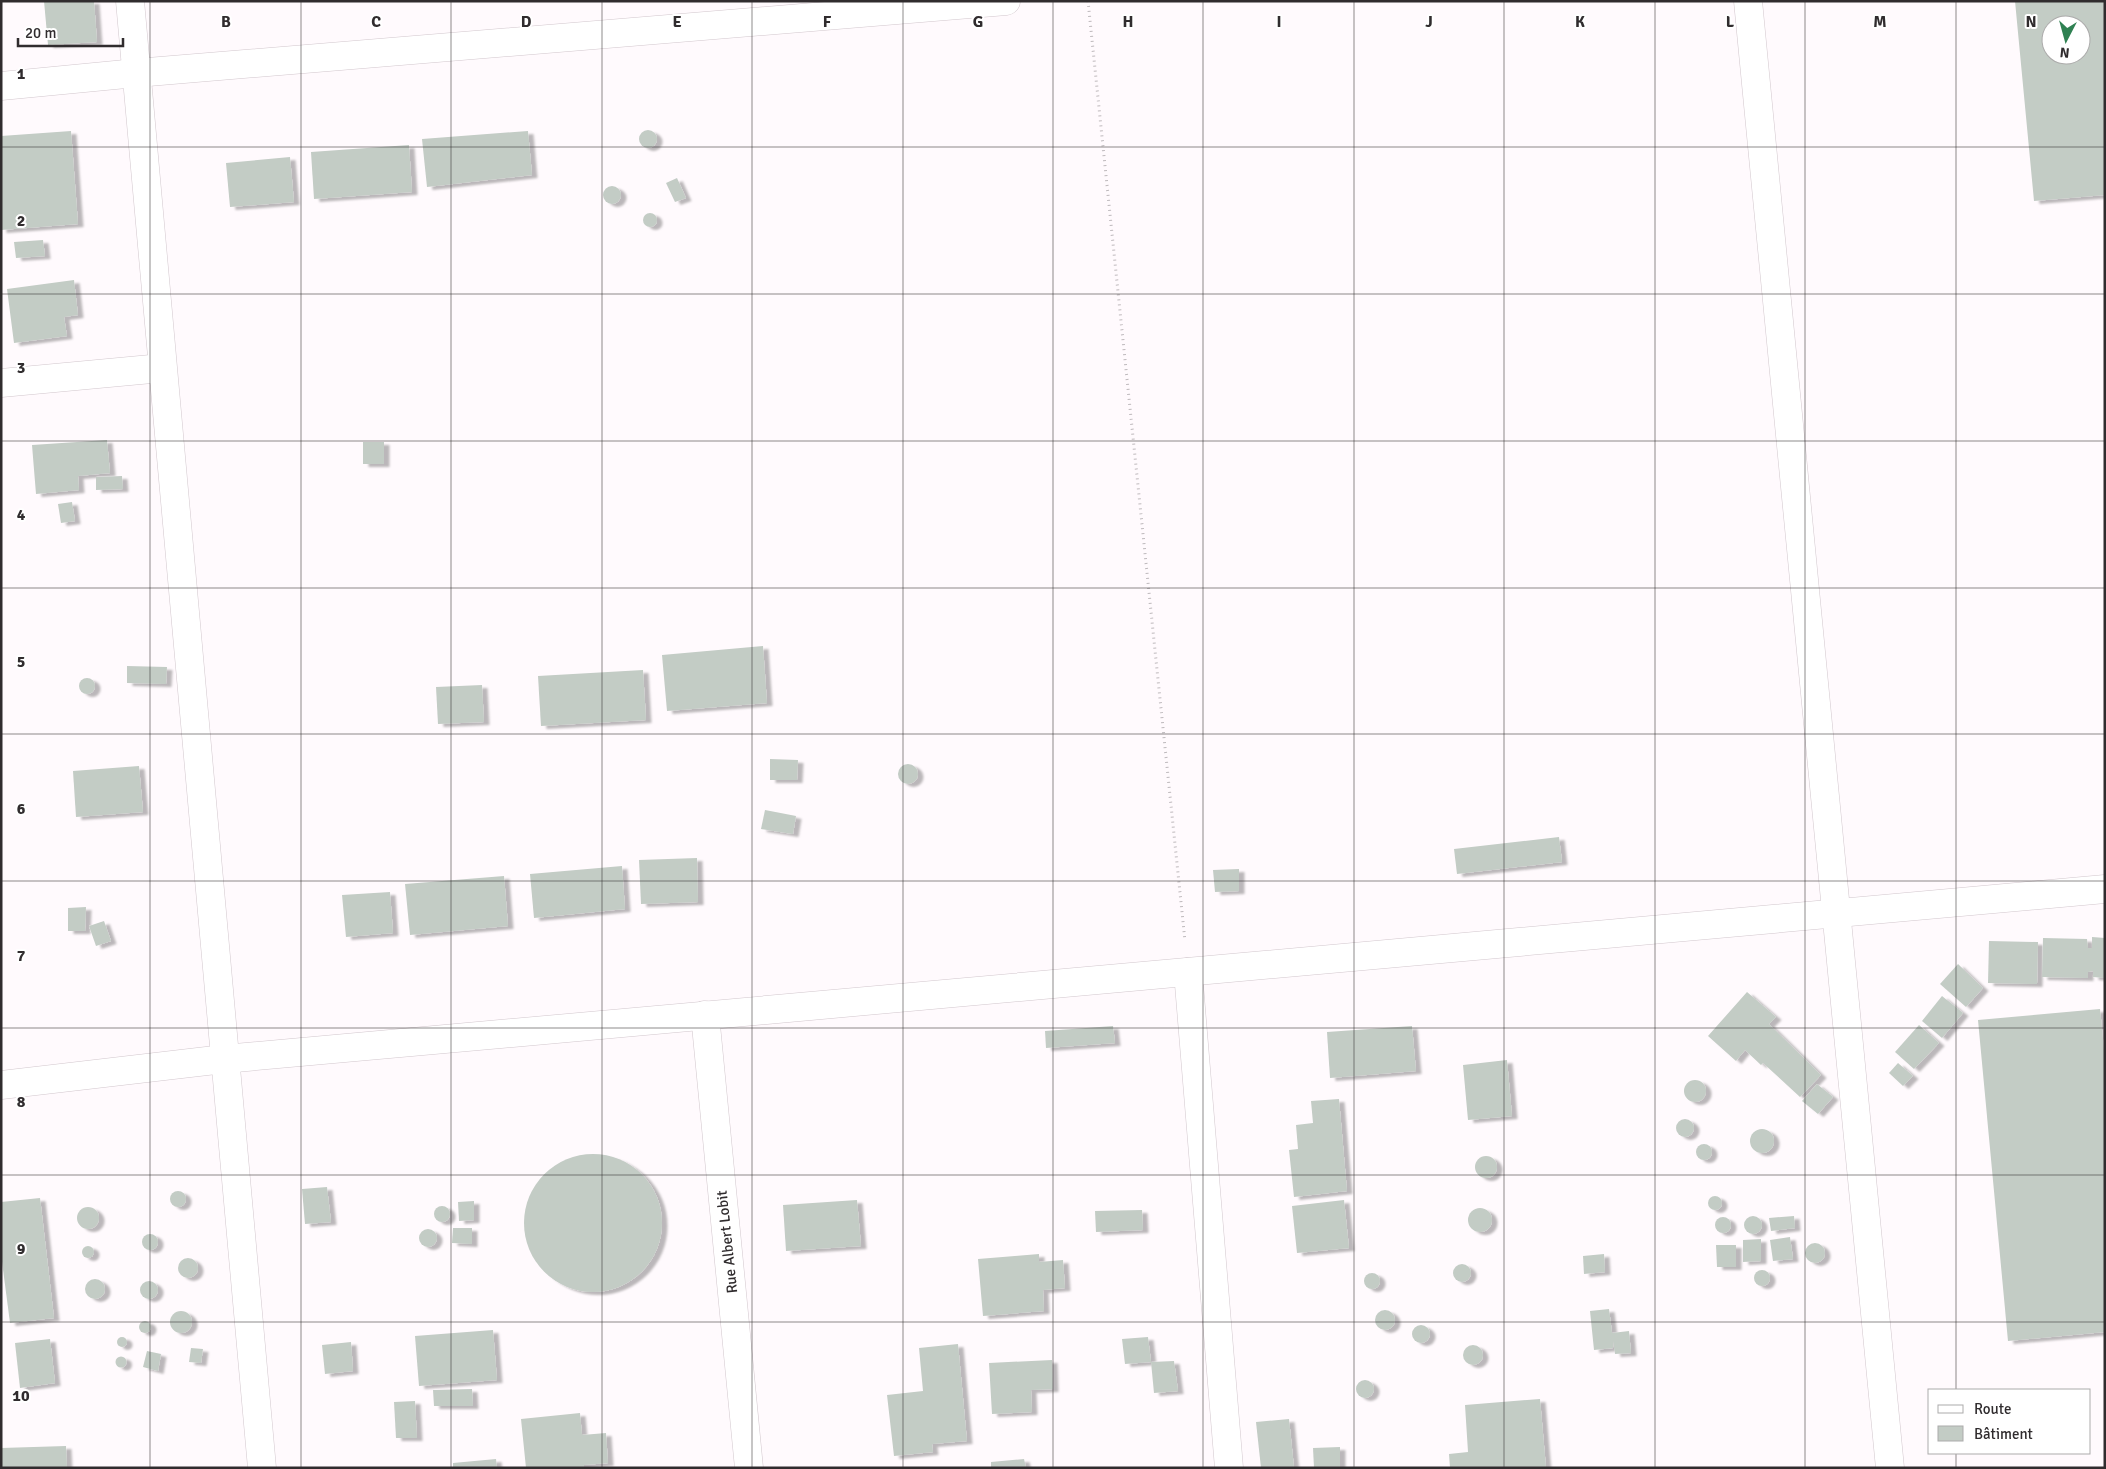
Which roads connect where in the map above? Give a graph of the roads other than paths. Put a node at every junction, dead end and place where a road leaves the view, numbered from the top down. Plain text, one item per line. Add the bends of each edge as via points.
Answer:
1 (130, 1) edge
2 (1006, 1) edge
3 (1748, 1) edge
4 (136, 73) junction
5 (1, 86) edge
6 (162, 368) junction
7 (1, 383) edge
8 (2105, 889) edge
9 (1837, 913) junction
10 (1188, 972) junction
11 (705, 1016) junction
12 (224, 1059) junction
13 (1, 1086) edge
14 (262, 1468) edge
15 (749, 1468) edge
16 (1229, 1468) edge
17 (1890, 1468) edge

1 - 4 street
2 - 4 street
3 - 9 street
4 - 5 street
4 - 6 street
6 - 7 street
6 - 12 street
8 - 9 street
9 - 10 street
9 - 17 street
10 - 11 street
10 - 16 street
11 - 12 street
11 - 15 street, Rue Albert Lobit
12 - 13 street
12 - 14 street

